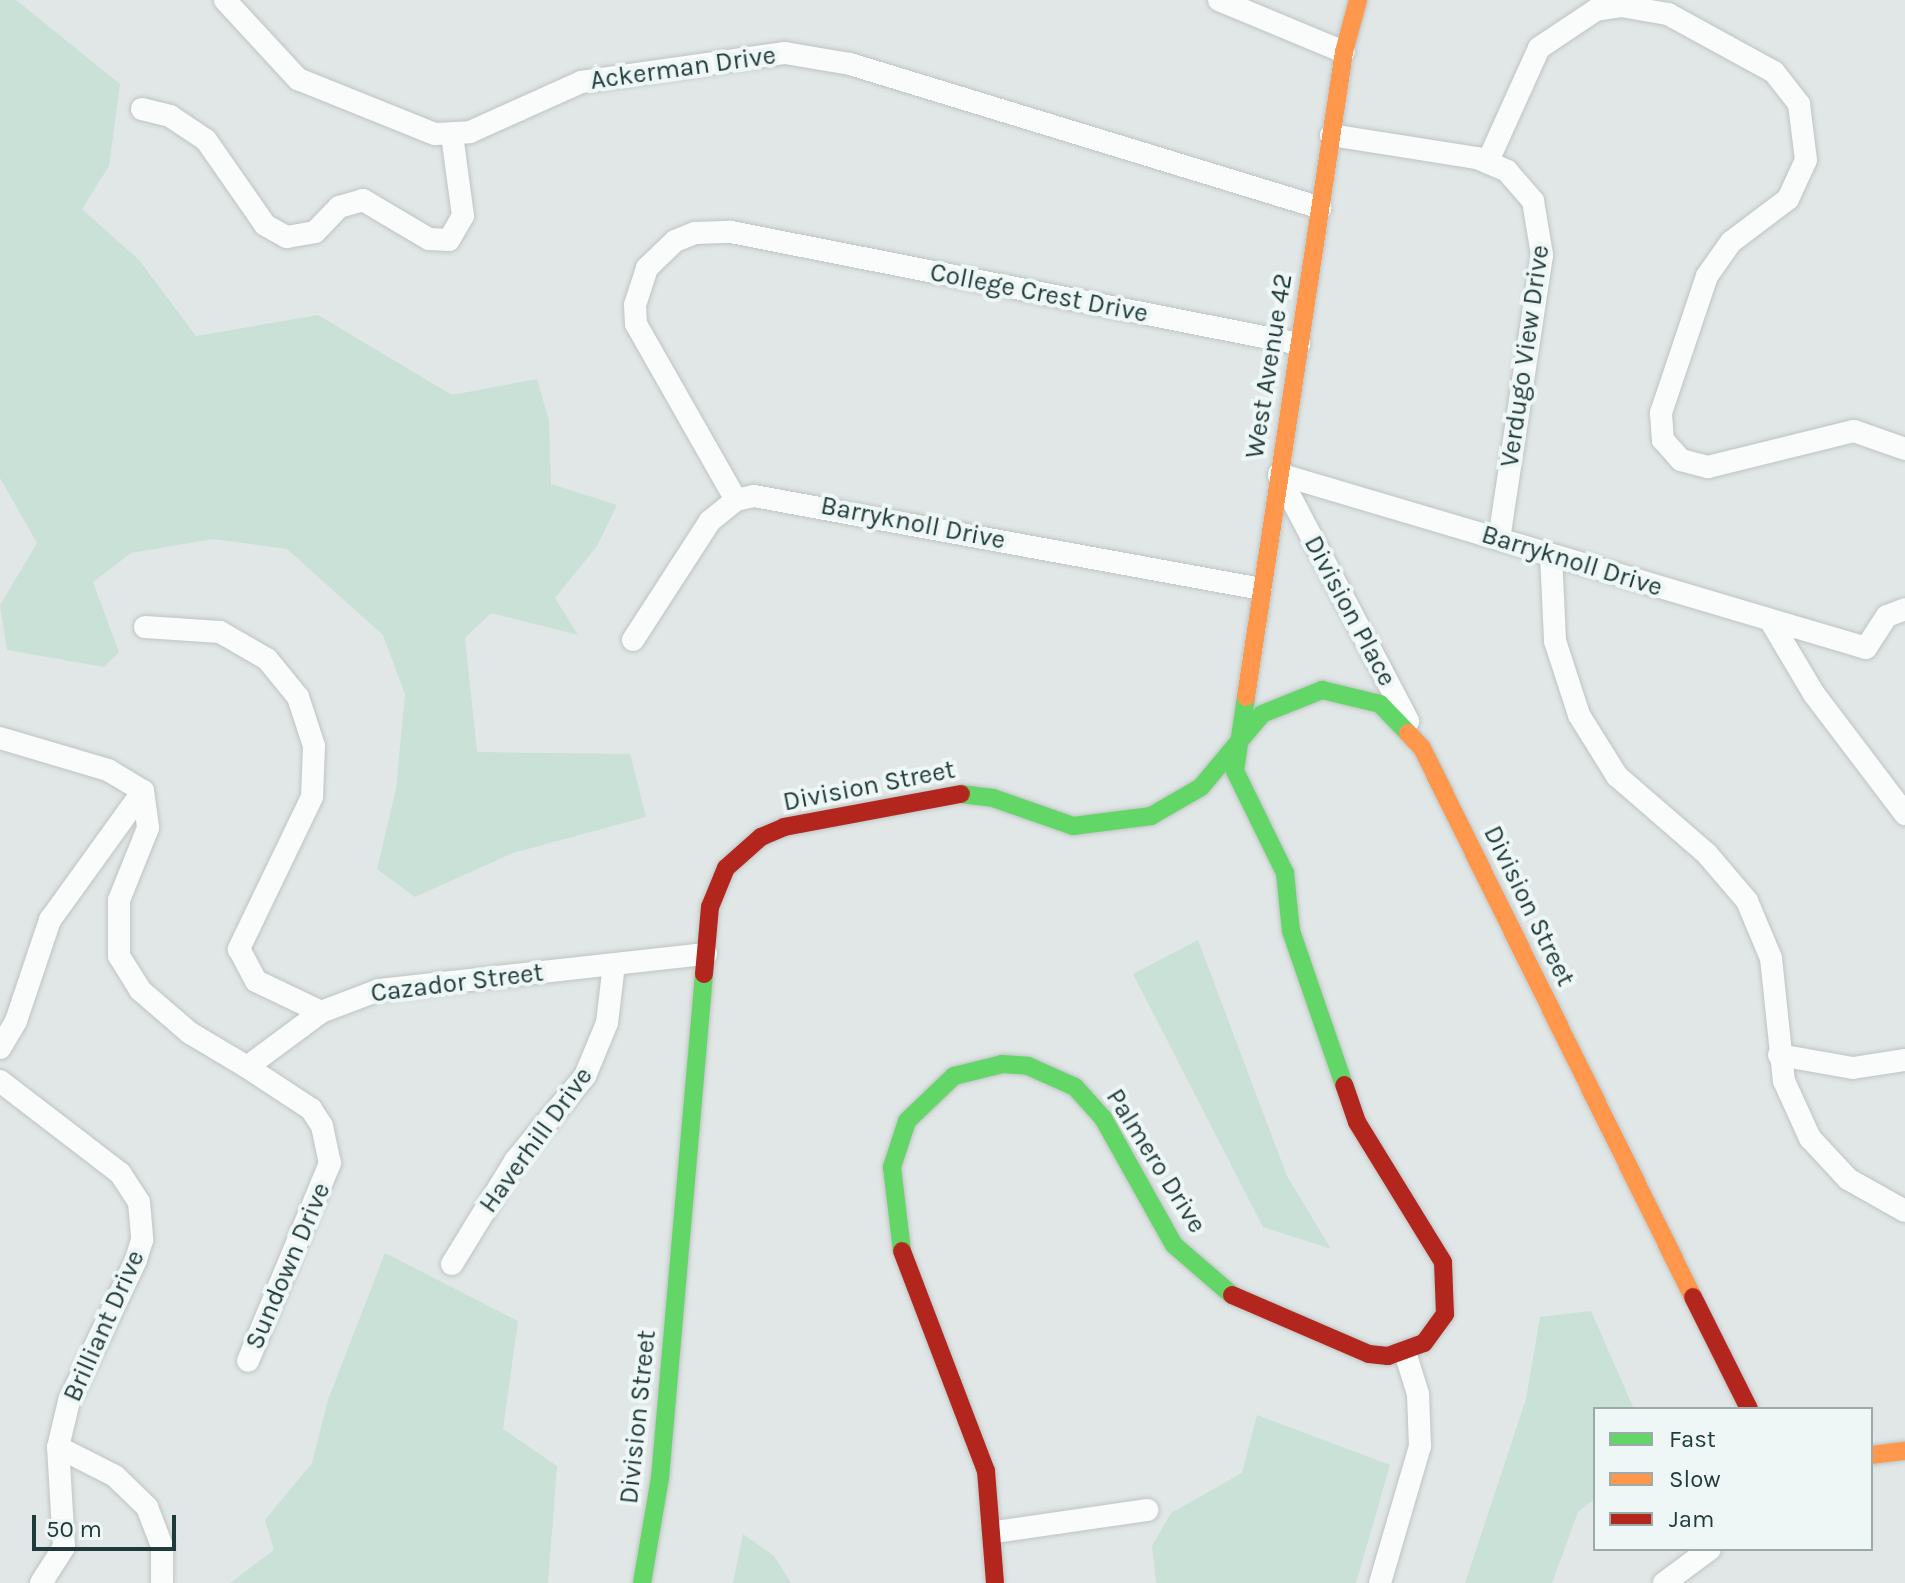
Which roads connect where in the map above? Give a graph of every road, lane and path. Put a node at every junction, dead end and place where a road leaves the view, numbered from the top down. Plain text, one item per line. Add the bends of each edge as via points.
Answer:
1 (225, 0) edge
2 (1219, 0) edge
3 (1358, 0) edge
4 (1344, 52) junction
5 (142, 109) dead end
6 (452, 135) junction
7 (1331, 135) junction
8 (1488, 161) junction
9 (1320, 208) junction
10 (1299, 344) junction
11 (1905, 449) edge
12 (1279, 474) junction
13 (736, 500) junction
14 (1499, 539) junction
15 (1551, 555) junction
16 (1261, 589) junction
17 (1905, 609) edge
18 (1770, 620) junction
19 (145, 627) dead end
20 (633, 640) dead end
21 (0, 738) edge
22 (1238, 742) junction
23 (1422, 748) junction
24 (143, 791) junction
25 (1905, 814) edge
26 (706, 954) junction
27 (614, 964) junction
28 (321, 1012) junction
29 (0, 1048) edge
30 (1779, 1055) junction
31 (1905, 1060) edge
32 (247, 1067) junction
33 (0, 1081) edge
34 (1905, 1211) edge
35 (452, 1264) dead end
36 (1405, 1352) junction
37 (248, 1361) dead end
38 (1748, 1407) edge
39 (58, 1447) junction
40 (1905, 1451) edge
41 (1873, 1455) edge
42 (1147, 1510) dead end
43 (995, 1532) junction
44 (1707, 1551) edge
45 (41, 1583) edge
46 (162, 1583) edge
47 (642, 1583) edge
48 (995, 1583) edge
49 (1380, 1583) edge
50 (1664, 1583) edge

1 - 6 street via 298,79 337,98
2 - 4 street
3 - 4 street, West Avenue 42
4 - 7 street, West Avenue 42
5 - 6 street via 170,116 206,140 265,225 287,237 315,232 339,207 363,200 429,239 449,240 463,216
6 - 9 street, Ackerman Drive via 581,82 785,53 850,64
7 - 8 street, Verdugo View Drive
7 - 9 street, West Avenue 42
8 - 11 street via 1539,48 1596,10 1644,7 1668,14 1774,72 1799,104 1806,160 1788,199 1731,242 1707,276 1661,413 1663,440 1681,460 1708,467 1854,431
8 - 14 street, Verdugo View Drive via 1521,185 1543,236
9 - 10 street, West Avenue 42
10 - 12 street, West Avenue 42
10 - 13 street, College Crest Drive via 716,230 675,241 647,268 635,305 642,343
12 - 14 street, Barryknoll Drive
12 - 16 street, West Avenue 42
12 - 23 street, Division Place
13 - 16 street, Barryknoll Drive via 768,495
13 - 20 street via 710,521
14 - 15 street, Barryknoll Drive
15 - 18 street, Barryknoll Drive
15 - 30 street via 1555,641 1579,715 1617,776 1707,854 1747,901 1771,958
16 - 22 street, West Avenue 42
17 - 18 street, Barryknoll Drive via 1887,616 1866,648
18 - 25 street via 1848,743
19 - 28 street via 220,632 267,659 298,697 314,746 312,797 239,949 256,981
21 - 24 street via 108,770
22 - 23 street, Division Street via 1282,701 1322,690 1380,704
22 - 26 street, Division Street via 1201,787 1178,804 1126,824 1073,826 993,798 951,793 784,827 761,837 726,868 710,907
22 - 36 street via 1235,771 1285,873 1291,931 1357,1122 1448,1280 1445,1314 1436,1330
23 - 38 street, Division Street
24 - 29 street via 50,920 16,1021
24 - 32 street via 148,828 119,900 119,956 150,999
26 - 27 street, Cazador Street
26 - 47 street, Division Street via 660,1478
27 - 28 street, Cazador Street via 379,990
27 - 35 street, Haverhill Drive via 607,1023 585,1076 515,1161
28 - 32 street, Cazador Street
30 - 31 street via 1853,1068
30 - 34 street via 1794,1109 1828,1161 1875,1198
32 - 37 street, Sundown Drive via 311,1109 322,1126 330,1163
33 - 39 street, Brilliant Drive via 120,1173 143,1221 136,1260 69,1401
36 - 43 street, Palmero Drive via 1369,1354 1219,1287 1174,1245 1103,1118 1075,1087 1028,1066 1002,1064 954,1076 907,1121 892,1167 892,1198 904,1263 982,1460
36 - 49 street via 1418,1394 1420,1446
39 - 45 street, Brilliant Drive via 64,1547
39 - 46 street via 115,1476 147,1507 162,1546
40 - 41 street
42 - 43 street
43 - 48 street, Palmero Drive
44 - 50 street

